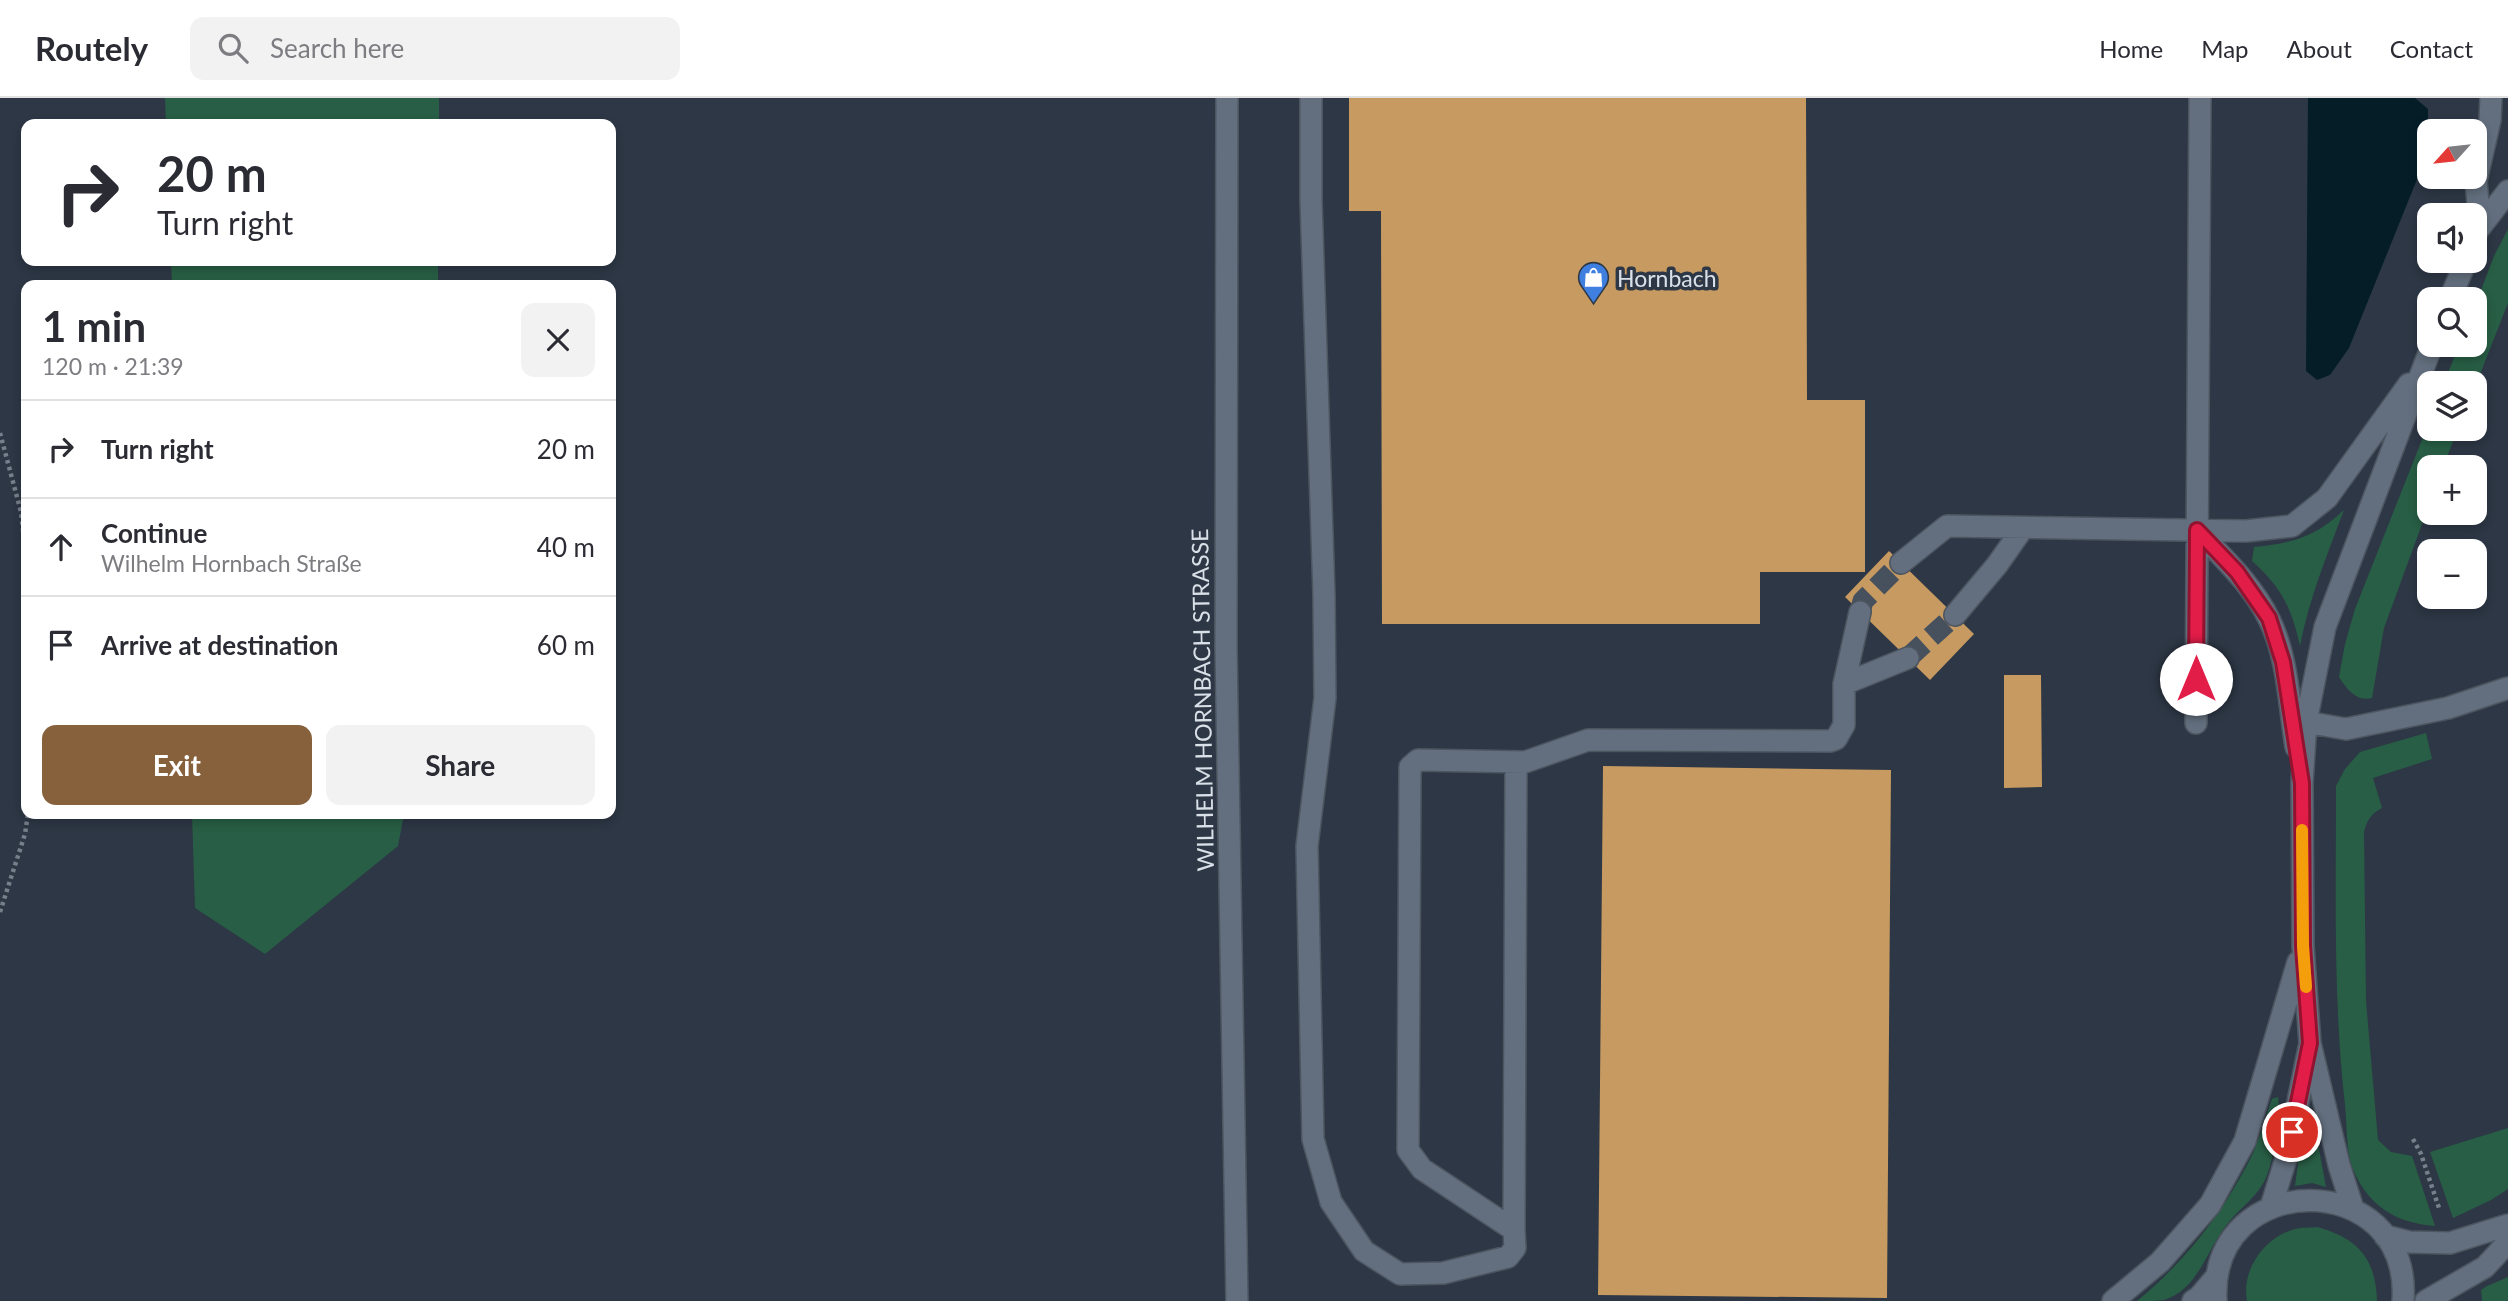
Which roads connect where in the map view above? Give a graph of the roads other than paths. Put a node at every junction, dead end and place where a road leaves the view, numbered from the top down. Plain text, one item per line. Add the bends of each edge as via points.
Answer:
1 (1227, 98) edge
2 (1311, 98) edge
3 (2200, 98) edge
4 (2491, 98) edge
5 (2508, 191) edge
6 (2476, 203) edge
7 (2487, 219) edge
8 (2426, 357) edge
9 (2427, 357) edge
10 (2023, 528) junction
11 (2197, 530) junction
12 (1901, 562) tunnel mouth
13 (1860, 612) tunnel mouth
14 (1955, 615) tunnel mouth
15 (1908, 659) tunnel mouth
16 (1844, 684) junction
17 (2508, 688) edge
18 (2306, 722) junction
19 (2196, 723) dead end
20 (1516, 762) junction
21 (2302, 783) junction
22 (2303, 946) junction
23 (2310, 1043) junction
24 (2271, 1207) junction
25 (2353, 1209) junction
26 (2508, 1225) edge
27 (1514, 1230) junction
28 (2385, 1236) junction
29 (2508, 1242) edge
30 (2217, 1276) junction
31 (1237, 1301) edge
32 (2113, 1301) edge
33 (2193, 1301) edge
34 (2216, 1301) edge
35 (2403, 1301) edge
36 (2426, 1301) edge

1 - 31 street, WILHELM HORNBACH STRASSE via 1226,647
2 - 27 street via 1325,698 1307,846 1313,1139 1331,1202 1364,1251 1400,1274 1443,1273 1508,1257 1515,1248
3 - 11 street
4 - 6 street
5 - 7 street
8 - 11 street via 2327,498 2292,526
9 - 18 street via 2325,628
10 - 11 street
10 - 12 street via 1947,526
10 - 14 street
11 - 19 street
11 - 21 street via 2237,572 2269,618 2283,662
13 - 16 street
15 - 16 street
16 - 20 street via 1844,725 1830,741 1588,740
17 - 18 street via 2448,708 2346,729
18 - 21 street
20 - 27 street
20 - 27 street via 1418,760 1410,767 1408,1136 1408,1150 1422,1169
21 - 22 street
22 - 23 street
22 - 32 street via 2245,1141 2210,1205 2160,1262
23 - 24 street
23 - 25 street
24 - 25 street via 2303,1199
24 - 30 street via 2236,1235
25 - 28 street
26 - 28 street via 2450,1242 2409,1242
28 - 35 street via 2398,1262
29 - 36 street via 2486,1267
30 - 33 street
30 - 34 street

